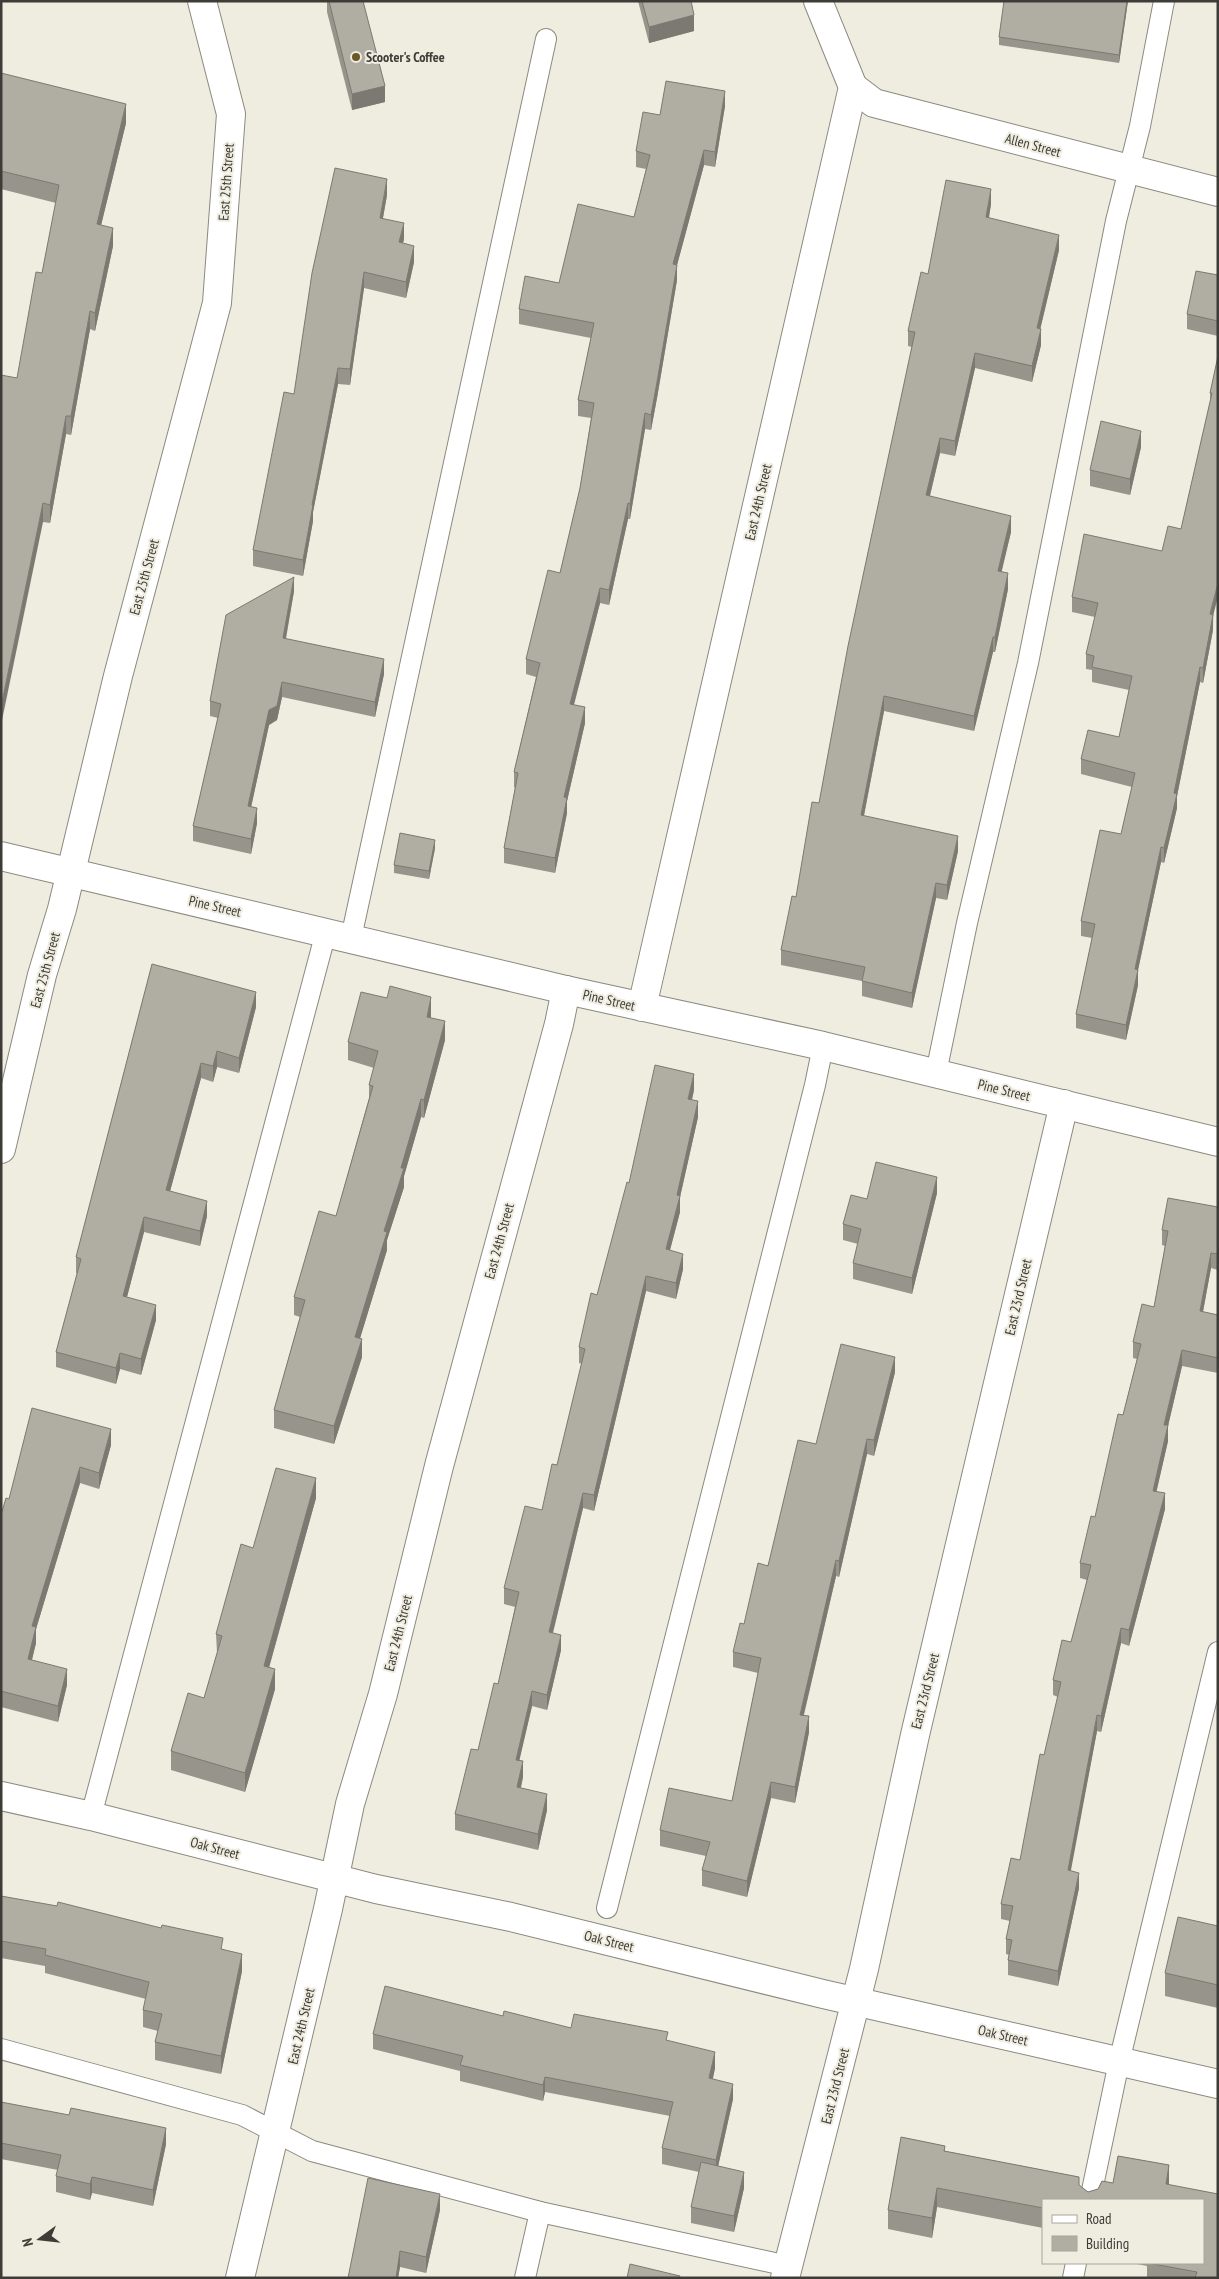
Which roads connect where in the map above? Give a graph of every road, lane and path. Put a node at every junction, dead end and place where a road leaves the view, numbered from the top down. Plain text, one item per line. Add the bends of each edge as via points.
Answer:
1 (202, 1) edge
2 (818, 1) edge
3 (1164, 1) edge
4 (546, 39) dead end
5 (853, 87) junction
6 (1129, 170) junction
7 (1218, 192) edge
8 (1, 856) edge
9 (71, 872) junction
10 (338, 935) junction
11 (566, 990) junction
12 (642, 1007) junction
13 (823, 1046) junction
14 (936, 1073) junction
15 (1064, 1104) junction
16 (1218, 1142) edge
17 (1, 1149) edge
18 (1218, 1652) edge
19 (1, 1796) edge
20 (91, 1816) junction
21 (334, 1878) junction
22 (607, 1908) dead end
23 (855, 2000) junction
24 (1, 2049) edge
25 (1119, 2062) junction
26 (1218, 2084) edge
27 (276, 2134) junction
28 (1090, 2199) edge
29 (540, 2212) junction
30 (1076, 2264) edge
31 (786, 2272) edge
32 (240, 2278) edge
33 (525, 2278) edge
34 (1073, 2278) edge

1 - 9 street, East 25th Street via 231,114 217,303 118,676
2 - 5 street
3 - 6 lane
4 - 10 lane
5 - 6 street, Allen Street via 874,103
5 - 12 street, East 24th Street
6 - 7 street, Allen Street
6 - 14 lane via 1116,221 1028,664 967,923
8 - 9 street, Pine Street
9 - 10 street, Pine Street
9 - 17 street, East 25th Street via 42,975
10 - 11 street, Pine Street
10 - 20 lane
11 - 12 street, Pine Street
11 - 21 street, East 24th Street via 438,1466 383,1694 350,1804
12 - 13 street, Pine Street
13 - 14 street, Pine Street
13 - 22 lane
14 - 15 street, Pine Street
15 - 16 street, Pine Street
15 - 23 street, East 23rd Street
18 - 25 lane
19 - 20 street, Oak Street
20 - 21 street, Oak Street
21 - 23 street, Oak Street
21 - 27 street, East 24th Street
23 - 25 street, Oak Street
23 - 31 street, East 23rd Street
24 - 27 lane via 242,2115
25 - 26 street, Oak Street
25 - 28 lane
27 - 29 lane via 312,2151
27 - 32 street, East 24th Street
29 - 31 lane
29 - 33 lane
30 - 34 lane

